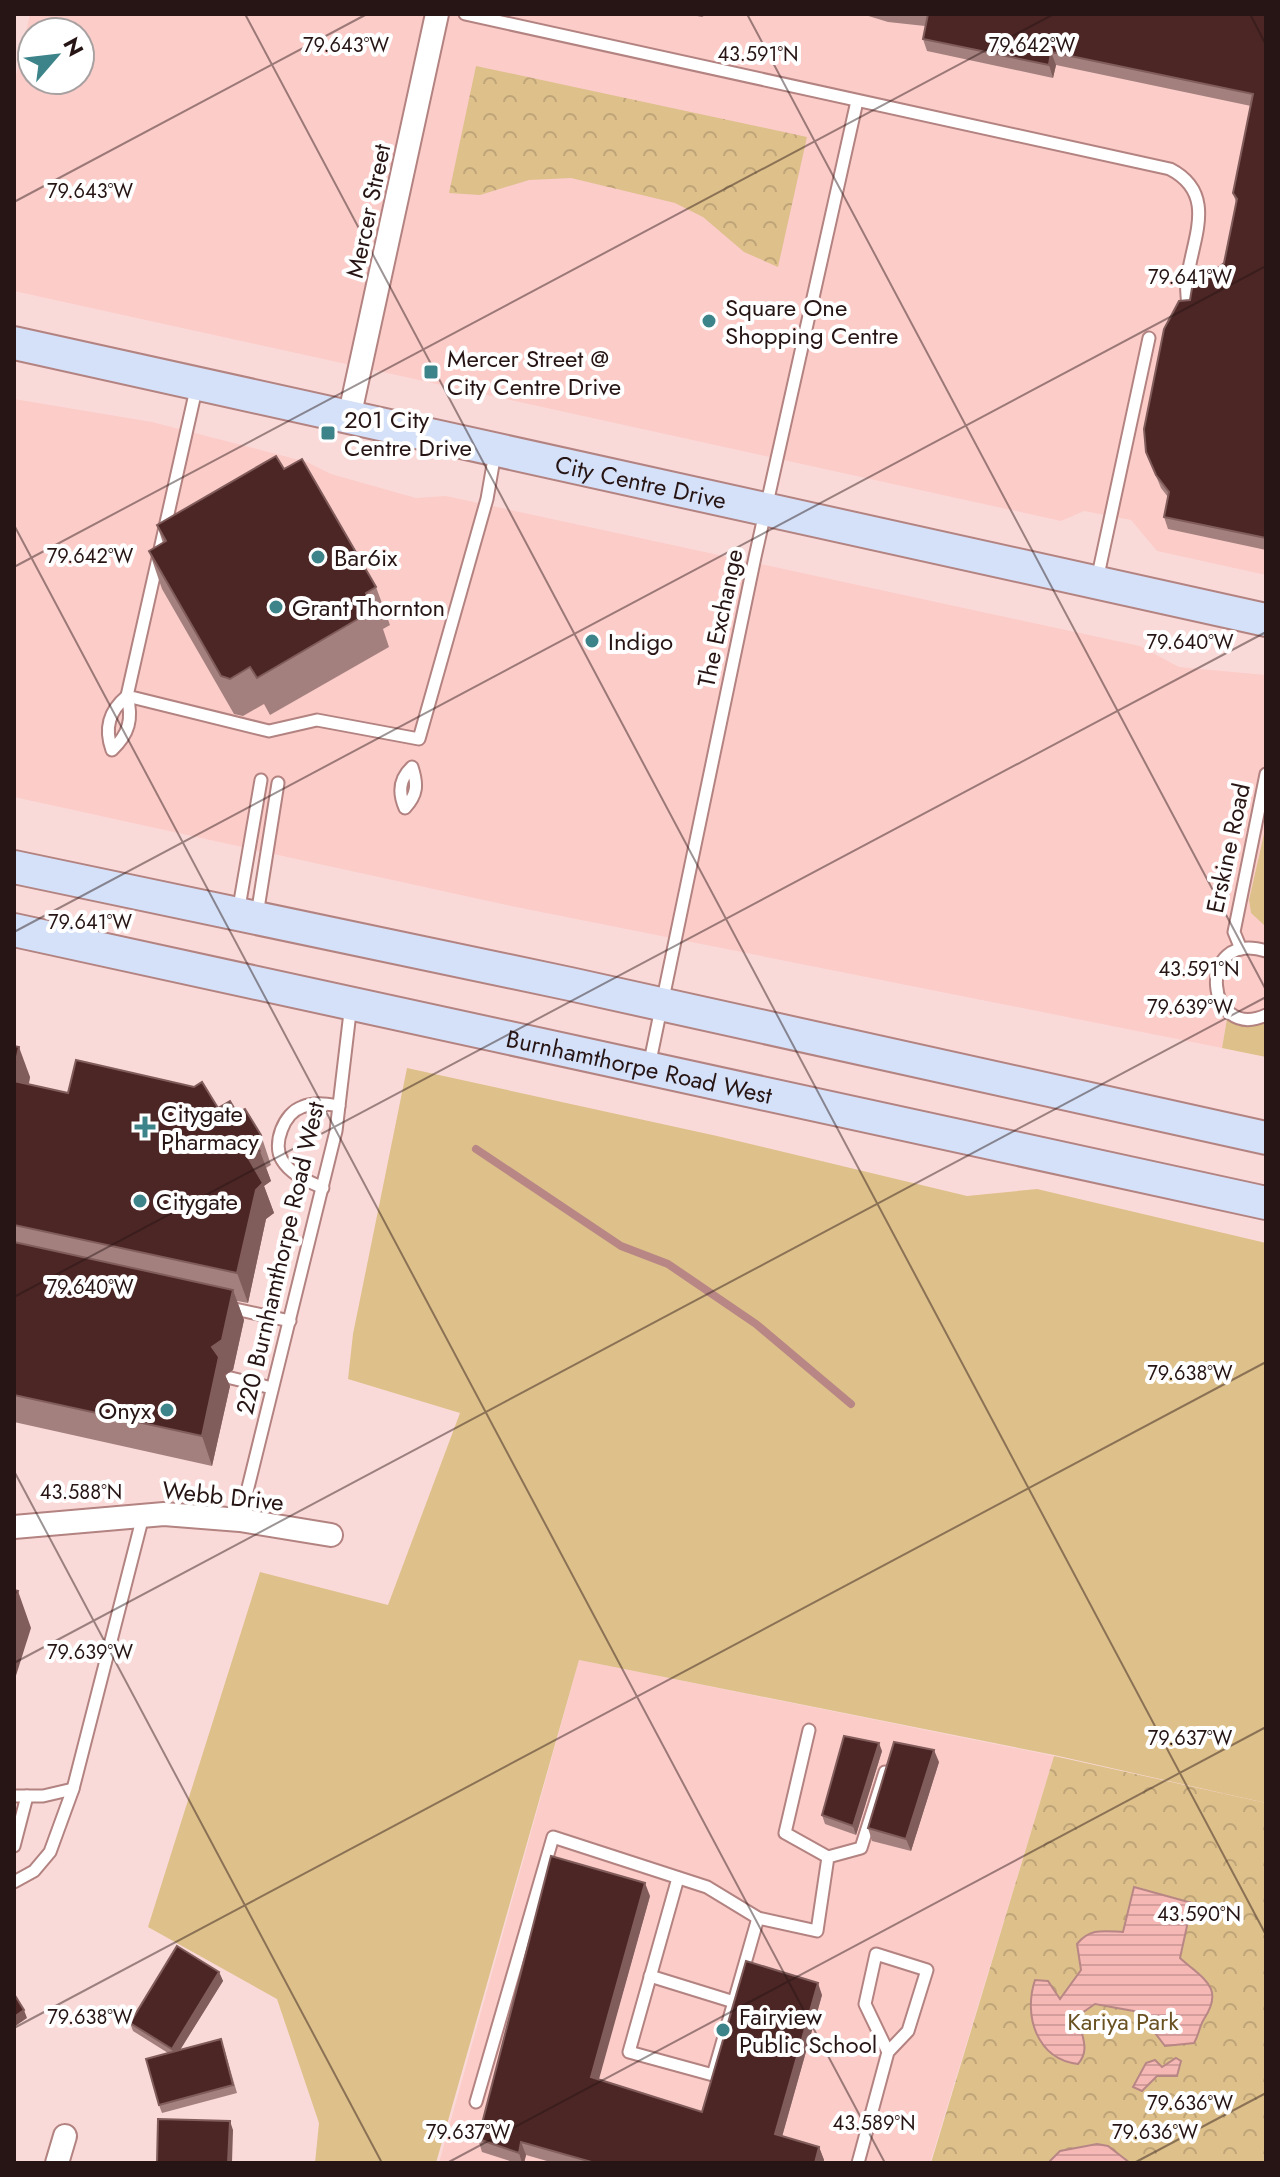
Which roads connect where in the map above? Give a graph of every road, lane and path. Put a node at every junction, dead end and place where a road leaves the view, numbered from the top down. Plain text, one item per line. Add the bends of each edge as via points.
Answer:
1 (437, 14) edge
2 (465, 14) edge
3 (857, 101) junction
4 (1189, 307) edge
5 (1149, 338) dead end
6 (14, 343) edge
7 (197, 384) junction
8 (349, 418) junction
9 (496, 448) junction
10 (766, 510) junction
11 (1096, 584) junction
12 (1266, 620) edge
13 (1266, 774) edge
14 (261, 780) dead end
15 (278, 783) dead end
16 (14, 867) edge
17 (247, 917) junction
18 (14, 930) edge
19 (1241, 949) junction
20 (1266, 951) edge
21 (351, 1004) junction
22 (660, 1005) junction
23 (1266, 1015) edge
24 (648, 1069) junction
25 (339, 1106) junction
26 (1266, 1138) edge
27 (323, 1188) junction
28 (1266, 1203) edge
29 (213, 1305) edge
30 (290, 1321) junction
31 (231, 1378) dead end
32 (272, 1388) junction
33 (143, 1515) junction
34 (240, 1520) junction
35 (14, 1527) edge
36 (331, 1535) dead end
37 (809, 1730) dead end
38 (890, 1755) edge
39 (73, 1789) junction
40 (20, 1796) edge
41 (14, 1846) edge
42 (828, 1857) junction
43 (678, 1878) junction
44 (14, 1882) edge
45 (758, 1918) junction
46 (650, 1976) junction
47 (734, 2002) junction
48 (888, 2052) junction
49 (476, 2102) dead end
50 (65, 2136) dead end
51 (57, 2163) edge
52 (858, 2163) edge

1 - 8 street, Mercer Street
2 - 3 lane
3 - 4 lane via 1182,175 1199,215 1186,296
3 - 10 lane, The Exchange
5 - 11 lane
6 - 7 main road, City Centre Drive
7 - 8 main road, City Centre Drive
7 - 9 lane via 127,696 269,731 317,720 419,739 487,499
8 - 9 main road, City Centre Drive
9 - 10 main road, City Centre Drive
10 - 11 main road, City Centre Drive
10 - 22 lane, The Exchange
11 - 12 main road, City Centre Drive
13 - 19 lane, Erskine Road via 1234,932
14 - 17 lane
15 - 17 lane
16 - 17 main road
17 - 22 main road
18 - 21 main road, Burnhamthorpe Road West
19 - 20 lane
19 - 23 lane via 1219,966 1216,994 1234,1015
21 - 24 main road, Burnhamthorpe Road West
21 - 25 lane, 220 Burnhamthorpe Road West
22 - 24 lane, The Exchange
22 - 26 main road
24 - 28 main road, Burnhamthorpe Road West
25 - 27 lane, 220 Burnhamthorpe Road West
25 - 27 lane via 299,1107 286,1121 277,1144 281,1159 299,1177
27 - 30 lane, 220 Burnhamthorpe Road West
29 - 30 lane
30 - 32 lane, 220 Burnhamthorpe Road West
31 - 32 lane
32 - 34 lane, 220 Burnhamthorpe Road West
33 - 34 street, Webb Drive
33 - 35 street, Webb Drive
33 - 39 lane
34 - 36 street, Webb Drive
37 - 42 lane via 785,1833
38 - 42 lane via 861,1848
39 - 40 lane
39 - 44 lane via 50,1852 34,1871
40 - 41 lane
42 - 45 lane via 817,1931
43 - 45 lane via 707,1887
43 - 46 lane
43 - 49 lane via 553,1837
45 - 47 lane
46 - 47 lane
46 - 47 lane via 629,2052 713,2075
48 - 48 lane via 908,2031 927,1970 876,1954 865,2004
48 - 52 lane
50 - 51 street

